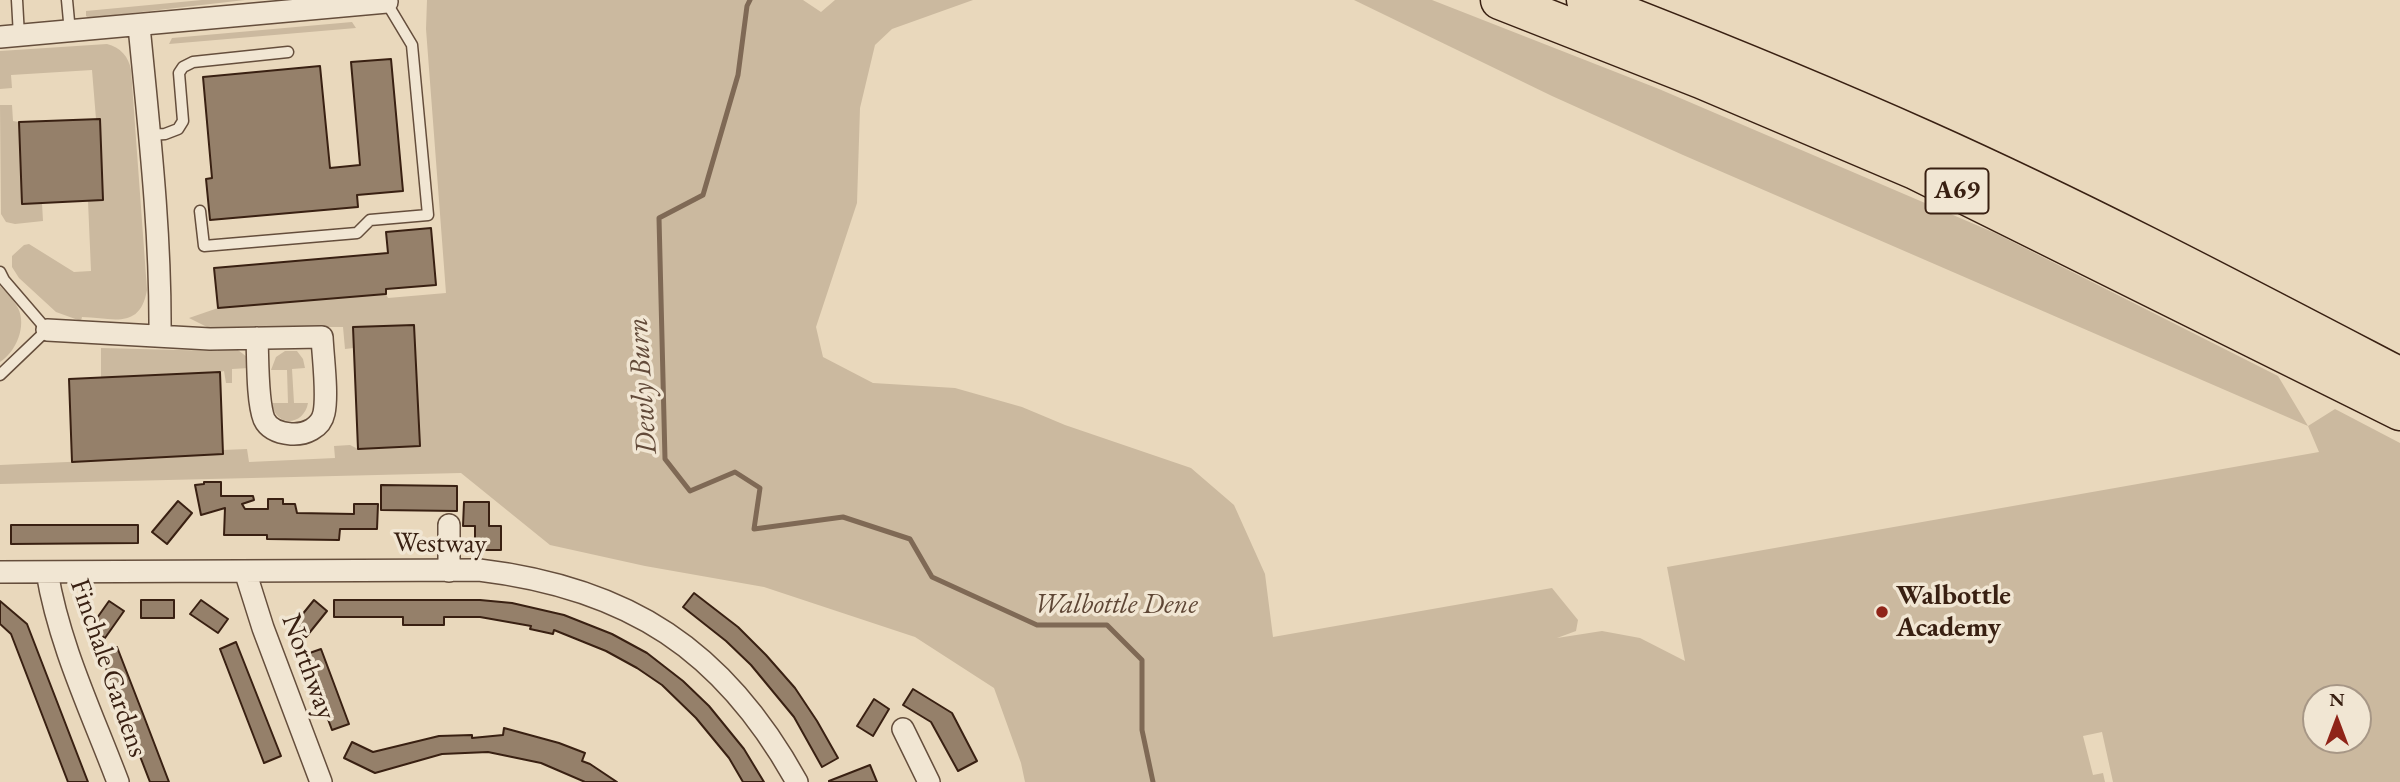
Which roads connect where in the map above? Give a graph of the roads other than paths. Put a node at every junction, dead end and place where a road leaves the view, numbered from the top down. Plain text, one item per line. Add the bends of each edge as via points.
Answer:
1 (17, 0) edge
2 (67, 0) edge
3 (1500, 0) edge
4 (1586, 0) edge
5 (386, 1) edge
6 (252, 8) edge
7 (139, 26) junction
8 (70, 32) junction
9 (10, 37) edge
10 (288, 52) dead end
11 (150, 135) junction
12 (200, 211) dead end
13 (0, 272) edge
14 (47, 330) junction
15 (160, 336) junction
16 (257, 338) junction
17 (0, 375) edge
18 (2400, 377) edge
19 (2400, 411) edge
20 (449, 524) dead end
21 (245, 571) junction
22 (449, 571) junction
23 (0, 572) edge
24 (47, 572) junction
25 (904, 729) dead end
26 (118, 782) edge
27 (321, 782) edge
28 (796, 782) edge
29 (929, 782) edge

1 - 9 lane
2 - 8 lane
3 - 19 highway, A69 via 1914,170
4 - 18 highway, A69 via 1926,141 2131,239
5 - 6 street
5 - 12 lane via 412,45 428,215 370,220 357,233 204,246
6 - 7 street
7 - 8 street
7 - 11 street
8 - 9 street
10 - 11 lane via 193,62 183,67 179,74 183,121 178,130
11 - 15 street
13 - 14 lane
14 - 15 street
14 - 17 lane
15 - 16 street
16 - 16 street via 322,337 324,414 306,433 277,432 267,425
20 - 22 street
21 - 22 street, Westway
21 - 24 street, Westway
21 - 27 street, Northway
22 - 28 street, Westway via 504,573 560,585 655,625 735,692 759,720
23 - 24 street, Westway
24 - 26 street, Finchale Gardens via 60,631
25 - 29 street

